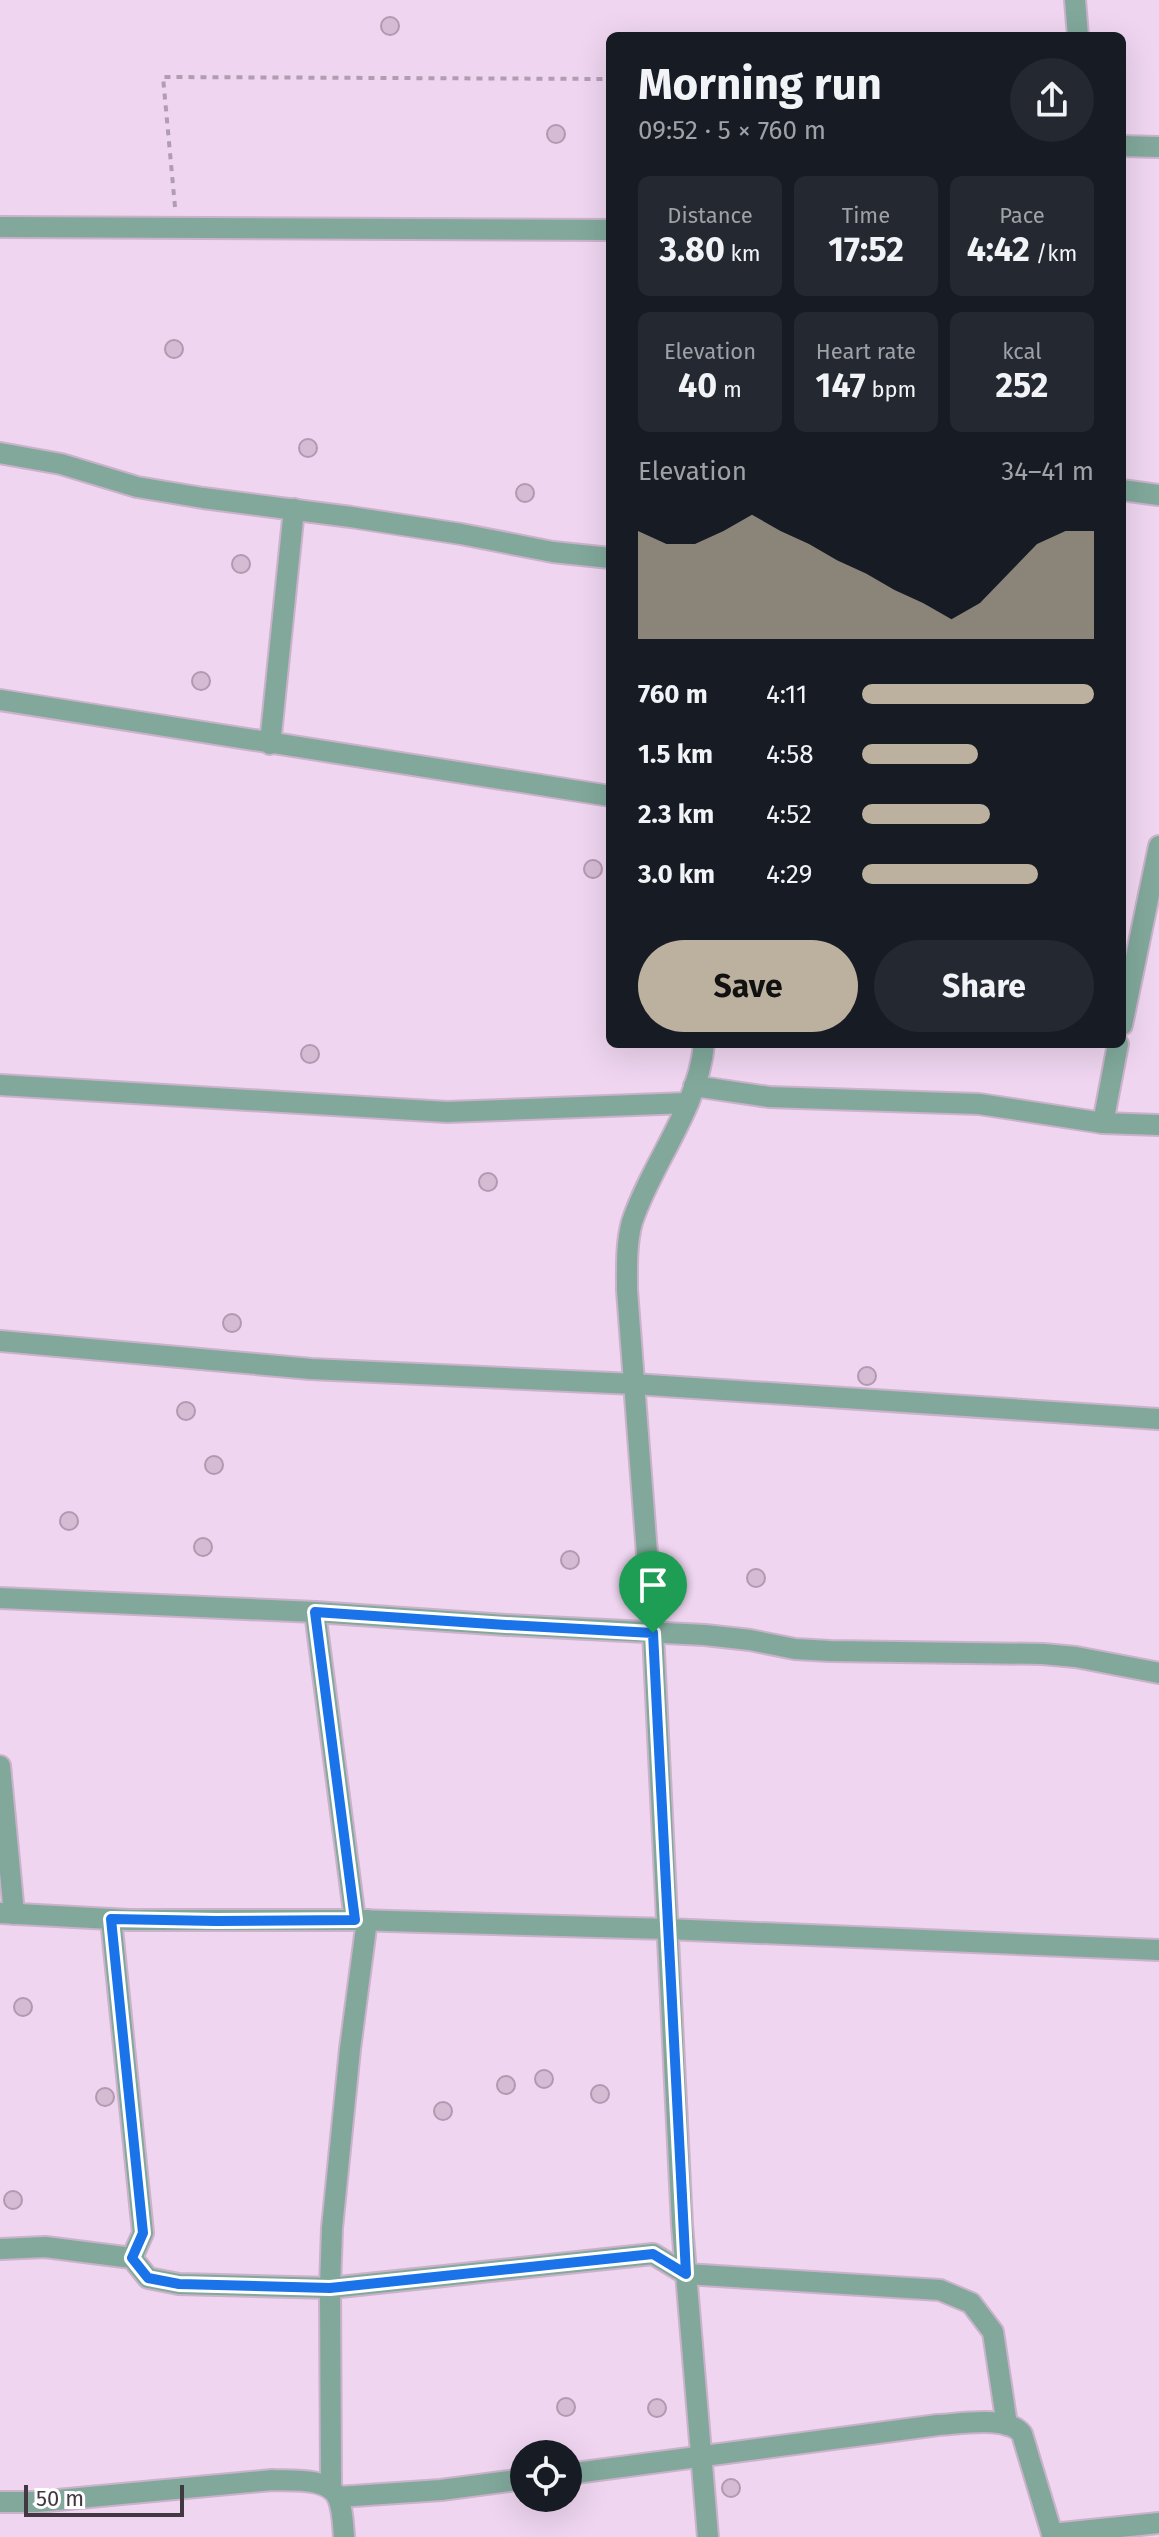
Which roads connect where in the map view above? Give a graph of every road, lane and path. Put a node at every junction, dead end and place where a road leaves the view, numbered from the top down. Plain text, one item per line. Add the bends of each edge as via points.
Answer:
1 (1075, 0) edge
2 (1078, 32) edge
3 (606, 79) edge
4 (1126, 146) edge
5 (1159, 147) edge
6 (0, 227) edge
7 (177, 228) junction
8 (606, 230) edge
9 (0, 453) edge
10 (1126, 491) edge
11 (1159, 495) edge
12 (294, 509) junction
13 (606, 558) edge
14 (0, 700) edge
15 (270, 744) junction
16 (606, 795) edge
17 (1159, 846) edge
18 (1126, 1006) edge
19 (703, 1048) edge
20 (1117, 1048) edge
21 (0, 1085) edge
22 (691, 1095) junction
23 (1103, 1123) junction
24 (1159, 1125) edge
25 (0, 1341) edge
26 (634, 1384) junction
27 (1159, 1419) edge
28 (0, 1598) edge
29 (315, 1612) junction
30 (653, 1633) junction
31 (1159, 1673) edge
32 (0, 1766) edge
33 (7, 1914) edge
34 (111, 1919) junction
35 (361, 1920) junction
36 (667, 1929) junction
37 (1159, 1950) edge
38 (0, 2249) edge
39 (132, 2258) junction
40 (686, 2274) junction
41 (330, 2288) junction
42 (1007, 2425) junction
43 (701, 2457) junction
44 (582, 2472) edge
45 (510, 2481) edge
46 (335, 2493) junction
47 (0, 2502) edge
48 (1159, 2523) edge
49 (1052, 2536) edge
50 (344, 2537) edge
51 (708, 2537) edge

1 - 2 street
3 - 7 path via 163,77
4 - 5 street
6 - 7 street
7 - 8 street
9 - 12 street via 61,464 137,487
10 - 11 street
12 - 13 street
12 - 15 street
14 - 15 street
15 - 16 street
17 - 18 street
19 - 22 street
20 - 23 street
21 - 22 street via 447,1112
22 - 23 street via 979,1104
22 - 26 street via 632,1225 627,1290
23 - 24 street
25 - 26 street via 311,1369
26 - 27 street
26 - 30 street
28 - 29 street
29 - 30 street
29 - 35 street
30 - 31 street via 830,1651 1076,1657
30 - 36 street
32 - 33 street
33 - 34 street
34 - 35 street
34 - 39 street via 143,2233
35 - 36 street
35 - 41 street
36 - 37 street
36 - 40 street
38 - 39 street via 45,2247
39 - 41 street via 148,2278 179,2284
40 - 41 street via 653,2254
40 - 42 street via 940,2290 971,2303 993,2332
40 - 43 street
41 - 46 street
42 - 43 street via 938,2425
42 - 49 street via 1022,2434
43 - 44 street
43 - 51 street
45 - 46 street via 441,2490
46 - 47 street via 317,2483 272,2480
46 - 50 street
48 - 49 street

